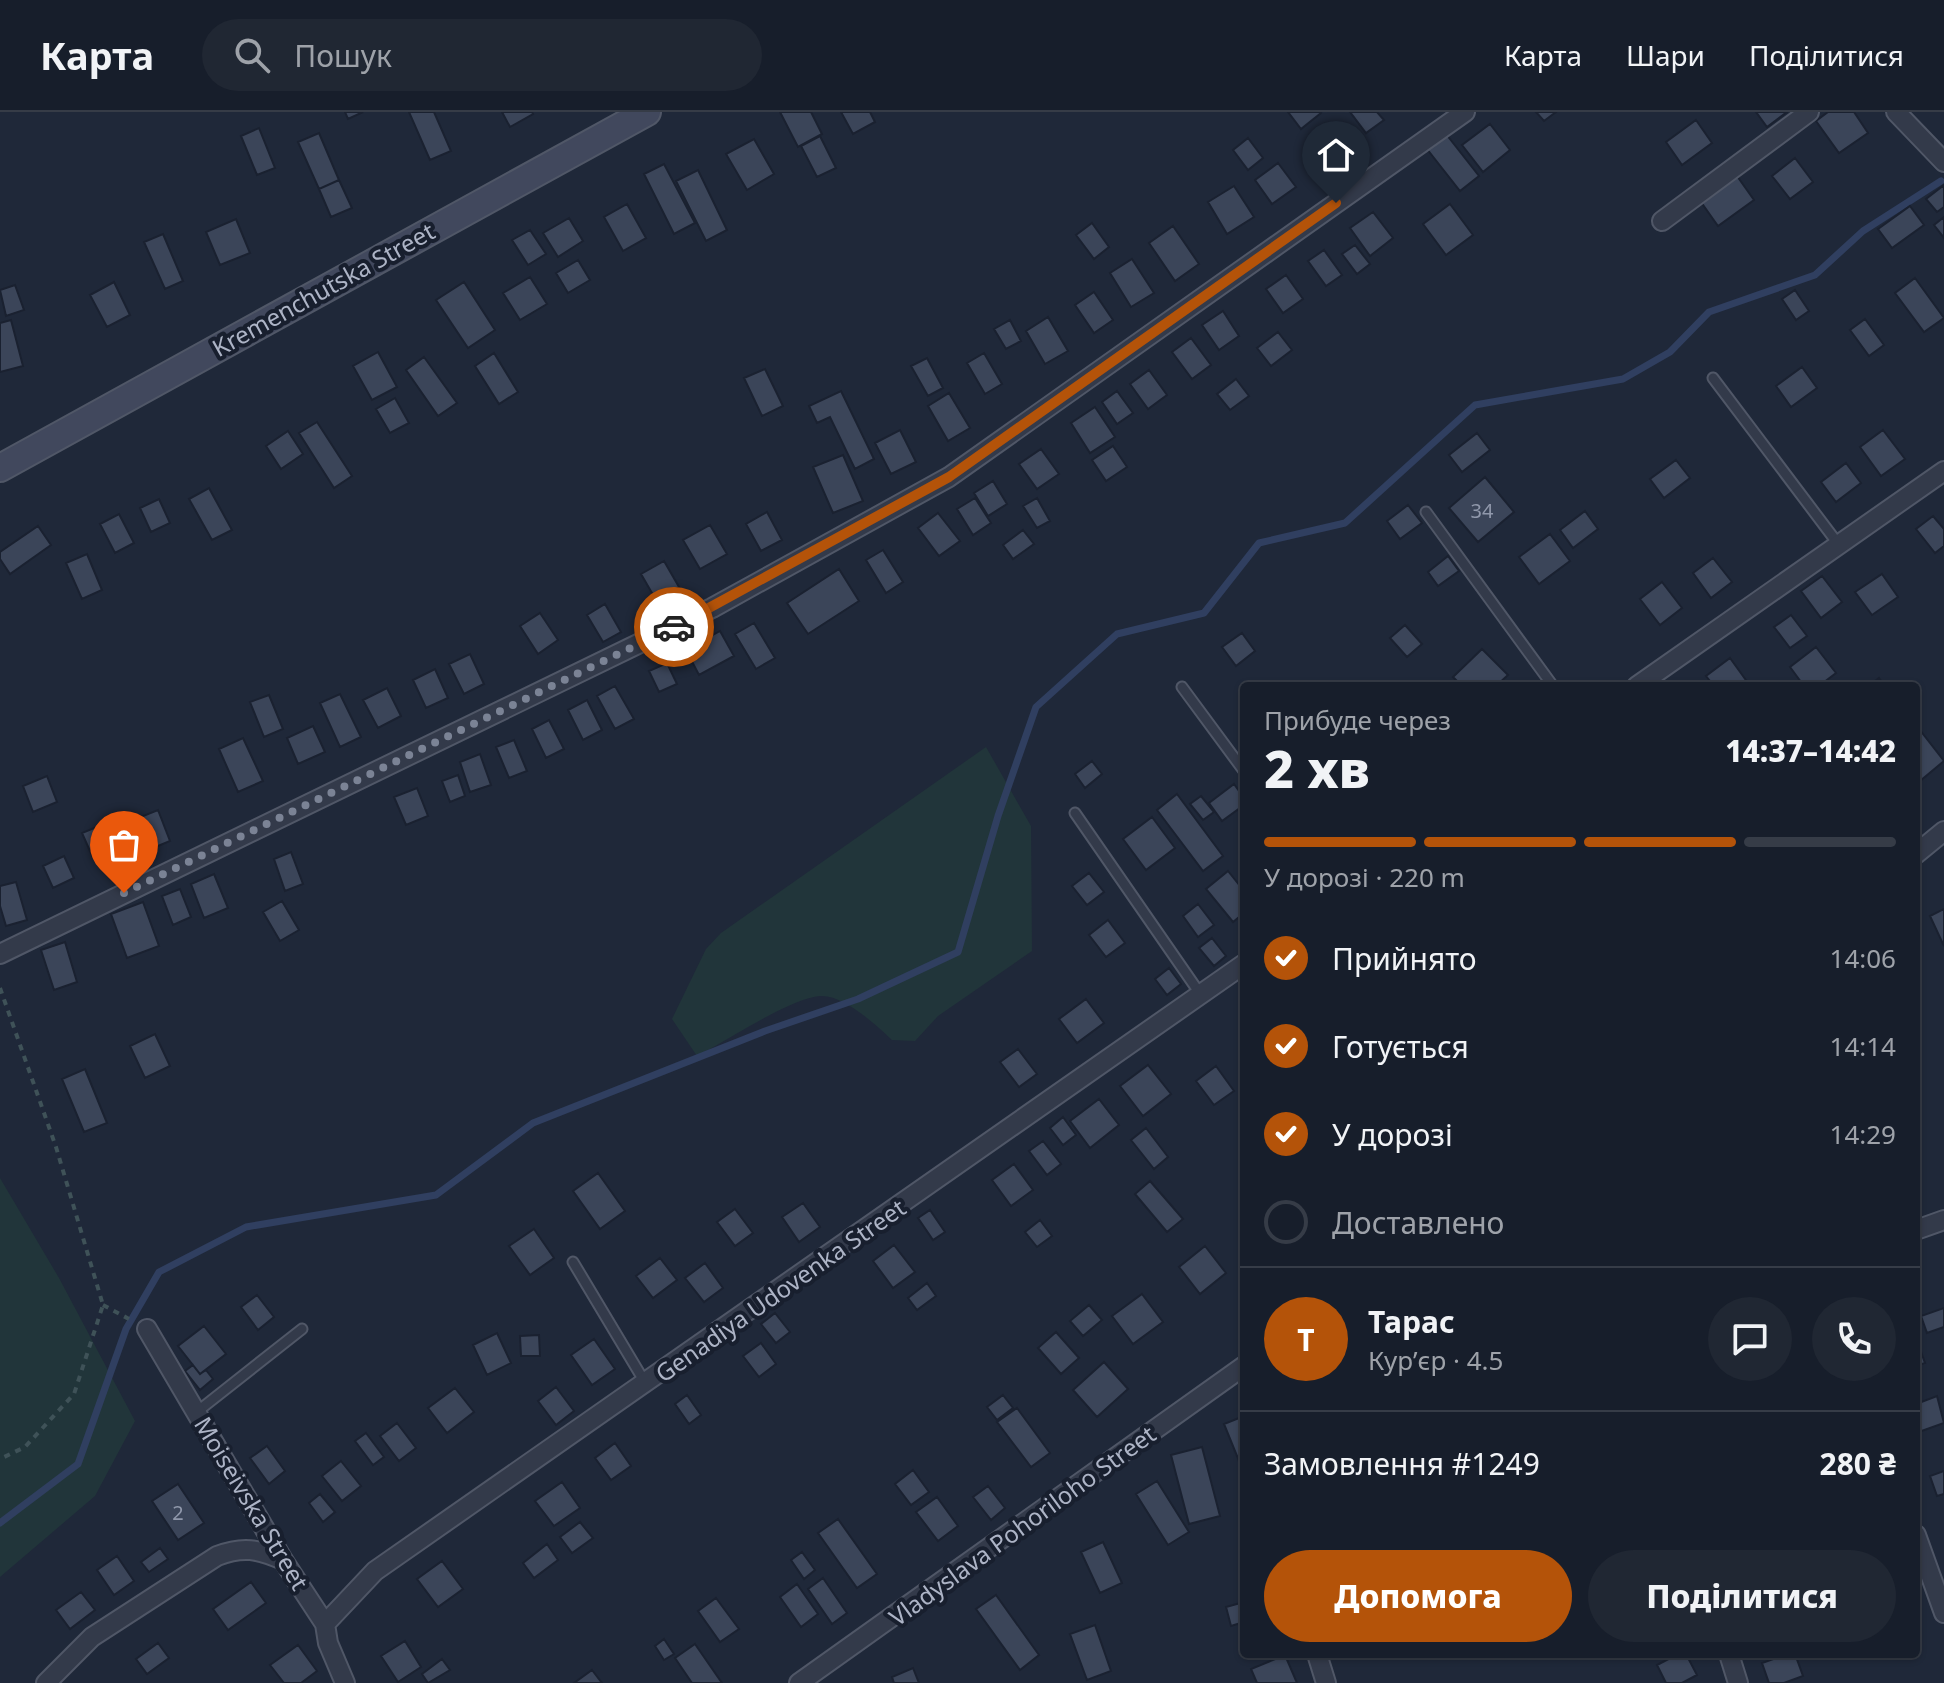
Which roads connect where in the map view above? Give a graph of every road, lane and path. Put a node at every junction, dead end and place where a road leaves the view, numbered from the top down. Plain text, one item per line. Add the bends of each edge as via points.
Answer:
1 (647, 112) edge
2 (1465, 112) edge
3 (1809, 112) edge
4 (1896, 112) edge
5 (1944, 162) edge
6 (1662, 221) dead end
7 (1713, 378) dead end
8 (0, 468) edge
9 (1944, 471) edge
10 (1426, 512) dead end
11 (1839, 545) junction
12 (1550, 682) edge
13 (1643, 682) edge
14 (1182, 687) dead end
15 (1240, 766) edge
16 (1075, 813) dead end
17 (1944, 831) edge
18 (1920, 851) edge
19 (0, 954) edge
20 (1240, 967) edge
21 (0, 988) edge
22 (1201, 995) junction
23 (1944, 1220) edge
24 (1920, 1229) edge
25 (573, 1262) dead end
26 (103, 1305) junction
27 (147, 1329) joint
28 (302, 1329) dead end
29 (1240, 1369) edge
30 (646, 1384) junction
31 (198, 1411) junction
32 (0, 1459) edge
33 (1920, 1546) edge
34 (283, 1560) junction
35 (1944, 1613) edge
36 (325, 1624) junction
37 (1318, 1658) edge
38 (1730, 1658) edge
39 (46, 1683) edge
40 (345, 1683) edge
41 (799, 1683) edge
42 (1326, 1683) edge
43 (1738, 1683) edge

1 - 8 street, Kremenchutska Street
2 - 19 street via 949,477 712,608
3 - 6 street
4 - 5 street
7 - 11 lane
9 - 11 street
10 - 12 lane
11 - 13 street
14 - 15 lane
16 - 22 lane
17 - 18 street
20 - 22 street, Genadiya Udovenka Street
21 - 26 path via 56,1147
22 - 30 street, Genadiya Udovenka Street
23 - 24 street
25 - 30 lane
26 - 27 path
26 - 32 path via 74,1394 25,1447
27 - 31 street, Moiseivska Street
28 - 31 lane
29 - 41 street, Vladyslava Pohoriloho Street
30 - 36 street, Genadiya Udovenka Street via 375,1571
31 - 34 street, Moiseivska Street
33 - 35 street
34 - 36 street, Moiseivska Street
34 - 39 street via 260,1549 239,1547 217,1556 92,1637
36 - 40 street, Moiseivska Street
37 - 42 street
38 - 43 street

